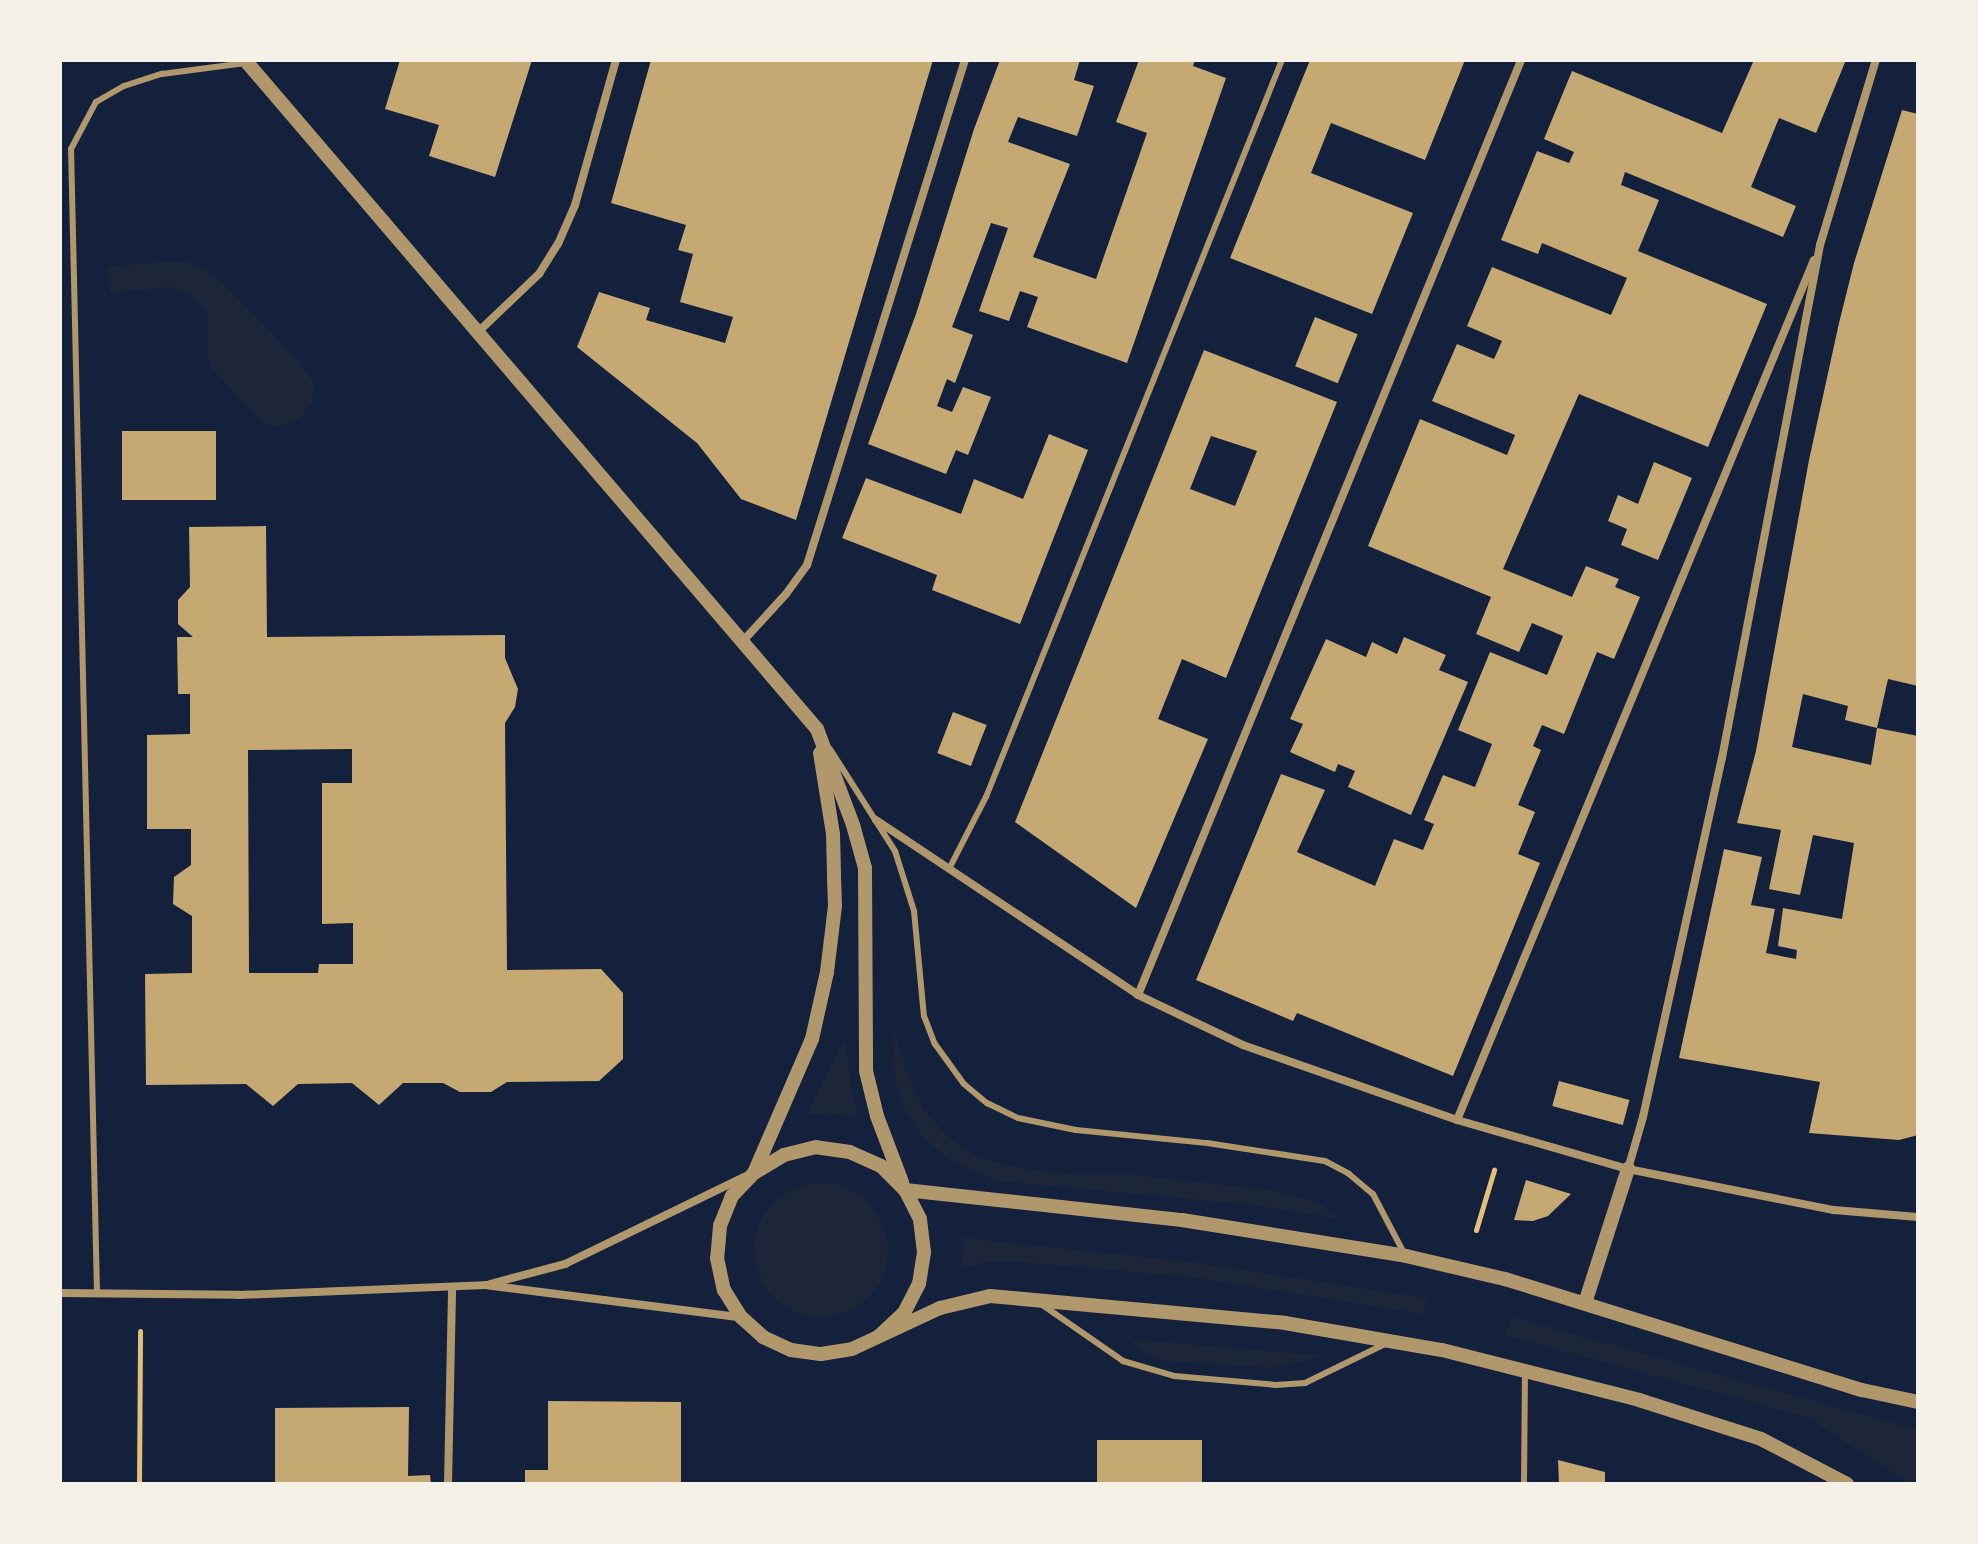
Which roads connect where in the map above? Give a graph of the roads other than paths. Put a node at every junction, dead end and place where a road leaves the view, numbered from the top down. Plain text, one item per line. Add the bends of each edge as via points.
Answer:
1 (616, 60) edge
2 (965, 60) edge
3 (1282, 60) edge
4 (1521, 60) edge
5 (1876, 60) edge
6 (247, 61) edge
7 (1820, 245) junction
8 (476, 334) junction
9 (743, 641) junction
10 (817, 729) junction
11 (876, 820) junction
12 (950, 867) junction
13 (1138, 995) junction
14 (1457, 1120) junction
15 (1628, 1169) junction
16 (754, 1173) junction
17 (905, 1190) junction
18 (1918, 1217) edge
19 (1406, 1256) junction
20 (485, 1285) junction
21 (452, 1287) junction
22 (60, 1293) edge
23 (97, 1293) junction
24 (1035, 1300) junction
25 (1585, 1303) junction
26 (741, 1317) junction
27 (879, 1336) junction
28 (1392, 1341) junction
29 (1526, 1370) junction
30 (1918, 1402) edge
31 (448, 1484) edge
32 (1524, 1484) edge
33 (1847, 1484) edge

1 - 8 street via 575,205 558,244 539,274
2 - 9 street via 807,565
3 - 12 lane via 986,797
4 - 13 street
5 - 7 street
6 - 8 street
6 - 23 lane via 162,74 124,86 96,102 71,149
7 - 14 street
7 - 15 street via 1725,748
8 - 9 street
9 - 10 street
10 - 11 lane
10 - 16 street via 833,834 835,906 827,972 812,1039
10 - 17 street via 865,868 866,1071
11 - 12 street
11 - 19 lane via 895,851 911,900 924,1016 935,1044 964,1084 987,1103 1018,1118 1076,1130 1325,1161 1373,1194
12 - 13 street
13 - 14 street via 1243,1045
14 - 15 street
15 - 18 street via 1834,1210
15 - 25 street
16 - 17 street via 784,1155 816,1147 850,1152 881,1166
16 - 20 street via 565,1264
16 - 26 street via 732,1196 720,1226 717,1258 724,1290
17 - 19 street via 1182,1220
17 - 27 street via 920,1219 924,1252 919,1284 904,1313
19 - 25 street
20 - 21 street
20 - 26 street
21 - 23 street via 239,1295
21 - 31 street
22 - 23 street
24 - 27 street via 990,1296 940,1308
24 - 28 street via 1285,1323
24 - 28 lane via 1123,1361 1174,1376 1305,1383
25 - 30 street via 1862,1390
26 - 27 street via 763,1337 791,1350 821,1354 852,1349
28 - 29 street
29 - 32 lane
29 - 33 street via 1761,1439

